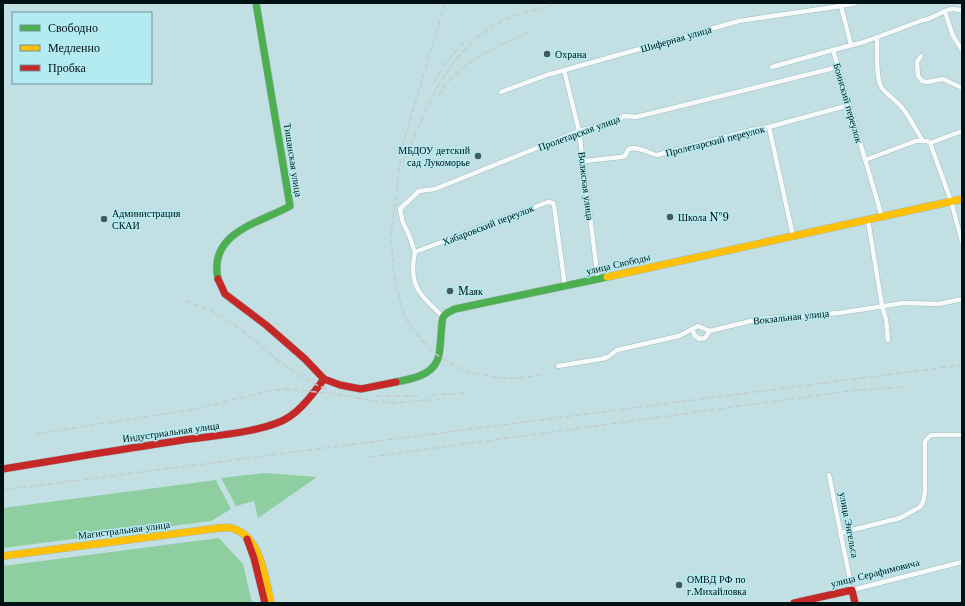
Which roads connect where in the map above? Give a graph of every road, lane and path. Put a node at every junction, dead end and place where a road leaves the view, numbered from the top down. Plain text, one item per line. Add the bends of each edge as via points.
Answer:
1 (256, 3) edge
2 (856, 3) edge
3 (952, 3) edge
4 (841, 6) junction
5 (952, 9) junction
6 (962, 10) edge
7 (945, 12) junction
8 (877, 37) junction
9 (851, 45) junction
10 (833, 50) junction
11 (962, 50) edge
12 (921, 56) dead end
13 (772, 67) dead end
14 (838, 67) junction
15 (564, 70) junction
16 (962, 88) edge
17 (501, 92) dead end
18 (849, 105) junction
19 (769, 127) junction
20 (579, 131) junction
21 (962, 131) edge
22 (924, 140) junction
23 (930, 143) junction
24 (865, 160) junction
25 (584, 162) junction
26 (962, 198) edge
27 (951, 201) junction
28 (882, 217) junction
29 (868, 220) junction
30 (793, 236) junction
31 (962, 242) edge
32 (415, 252) junction
33 (598, 279) junction
34 (565, 286) junction
35 (962, 299) edge
36 (882, 306) junction
37 (443, 317) junction
38 (692, 329) junction
39 (710, 331) junction
40 (888, 340) dead end
41 (558, 366) dead end
42 (324, 379) junction
43 (962, 435) edge
44 (3, 469) edge
45 (829, 475) dead end
46 (840, 533) junction
47 (246, 536) junction
48 (3, 556) edge
49 (962, 562) edge
50 (852, 590) junction
51 (265, 603) edge
52 (271, 603) edge
53 (794, 603) edge
54 (855, 603) edge

1 - 42 street, Тишанская улица via 290,206 234,234 225,243 219,255 218,278 226,294 238,306 306,359
2 - 4 street, Шиферная улица
3 - 5 street
4 - 9 street
4 - 15 street, Шиферная улица via 739,21
5 - 6 street, Боинский переулок
5 - 7 street, Боинский переулок
7 - 8 street, Боинский переулок
7 - 11 street
8 - 9 street, Боинский переулок
8 - 22 street via 880,84 884,92 907,114
9 - 10 street, Боинский переулок
10 - 13 street
10 - 14 street, Боинский переулок
12 - 16 street via 917,62 918,76 922,81 942,79
14 - 18 street, Боинский переулок
14 - 20 street, Пролетарская улица via 636,117 624,116 614,122
15 - 17 street, Шиферная улица
15 - 20 street, Волжская улица
18 - 19 street, Пролетарский переулок
18 - 24 street, Боинский переулок
19 - 25 street, Пролетарский переулок via 657,155 632,148 628,149 625,156
19 - 30 street
20 - 25 street, Волжская улица
20 - 32 street, Пролетарская улица via 435,189 419,191 400,209
21 - 23 street
22 - 23 street
22 - 24 street
23 - 27 street
24 - 28 street, Боинский переулок
25 - 33 street, Волжская улица
26 - 27 street, улица Свободы
27 - 28 street, улица Свободы
27 - 31 street
28 - 29 street, улица Свободы
29 - 30 street, улица Свободы
29 - 36 street
30 - 33 street, улица Свободы
32 - 34 street, Хабаровский переулок via 551,202 554,206
32 - 37 street via 412,274 415,284
33 - 34 street, улица Свободы
34 - 37 street, улица Свободы via 455,309
35 - 36 street, Вокзальная улица via 939,304 907,303
36 - 39 street, Вокзальная улица via 839,313 759,319
36 - 40 street
37 - 42 street via 437,361 428,371 416,378 361,389
38 - 39 street, Вокзальная улица via 698,326
38 - 39 street via 695,336 700,339 705,338
38 - 41 street via 679,336 617,350 601,358
42 - 44 street, Индустриальная улица via 290,417 276,424
43 - 46 street via 931,436 925,441 925,492 923,502 915,511 900,518
45 - 46 street, улица Энгельса
46 - 50 street, улица Энгельса
47 - 48 street, Магистральная улица via 231,528 219,528
47 - 51 street
47 - 52 street via 256,545
49 - 50 street, улица Серафимовича
50 - 53 street, улица Серафимовича
50 - 54 street, улица Энгельса

